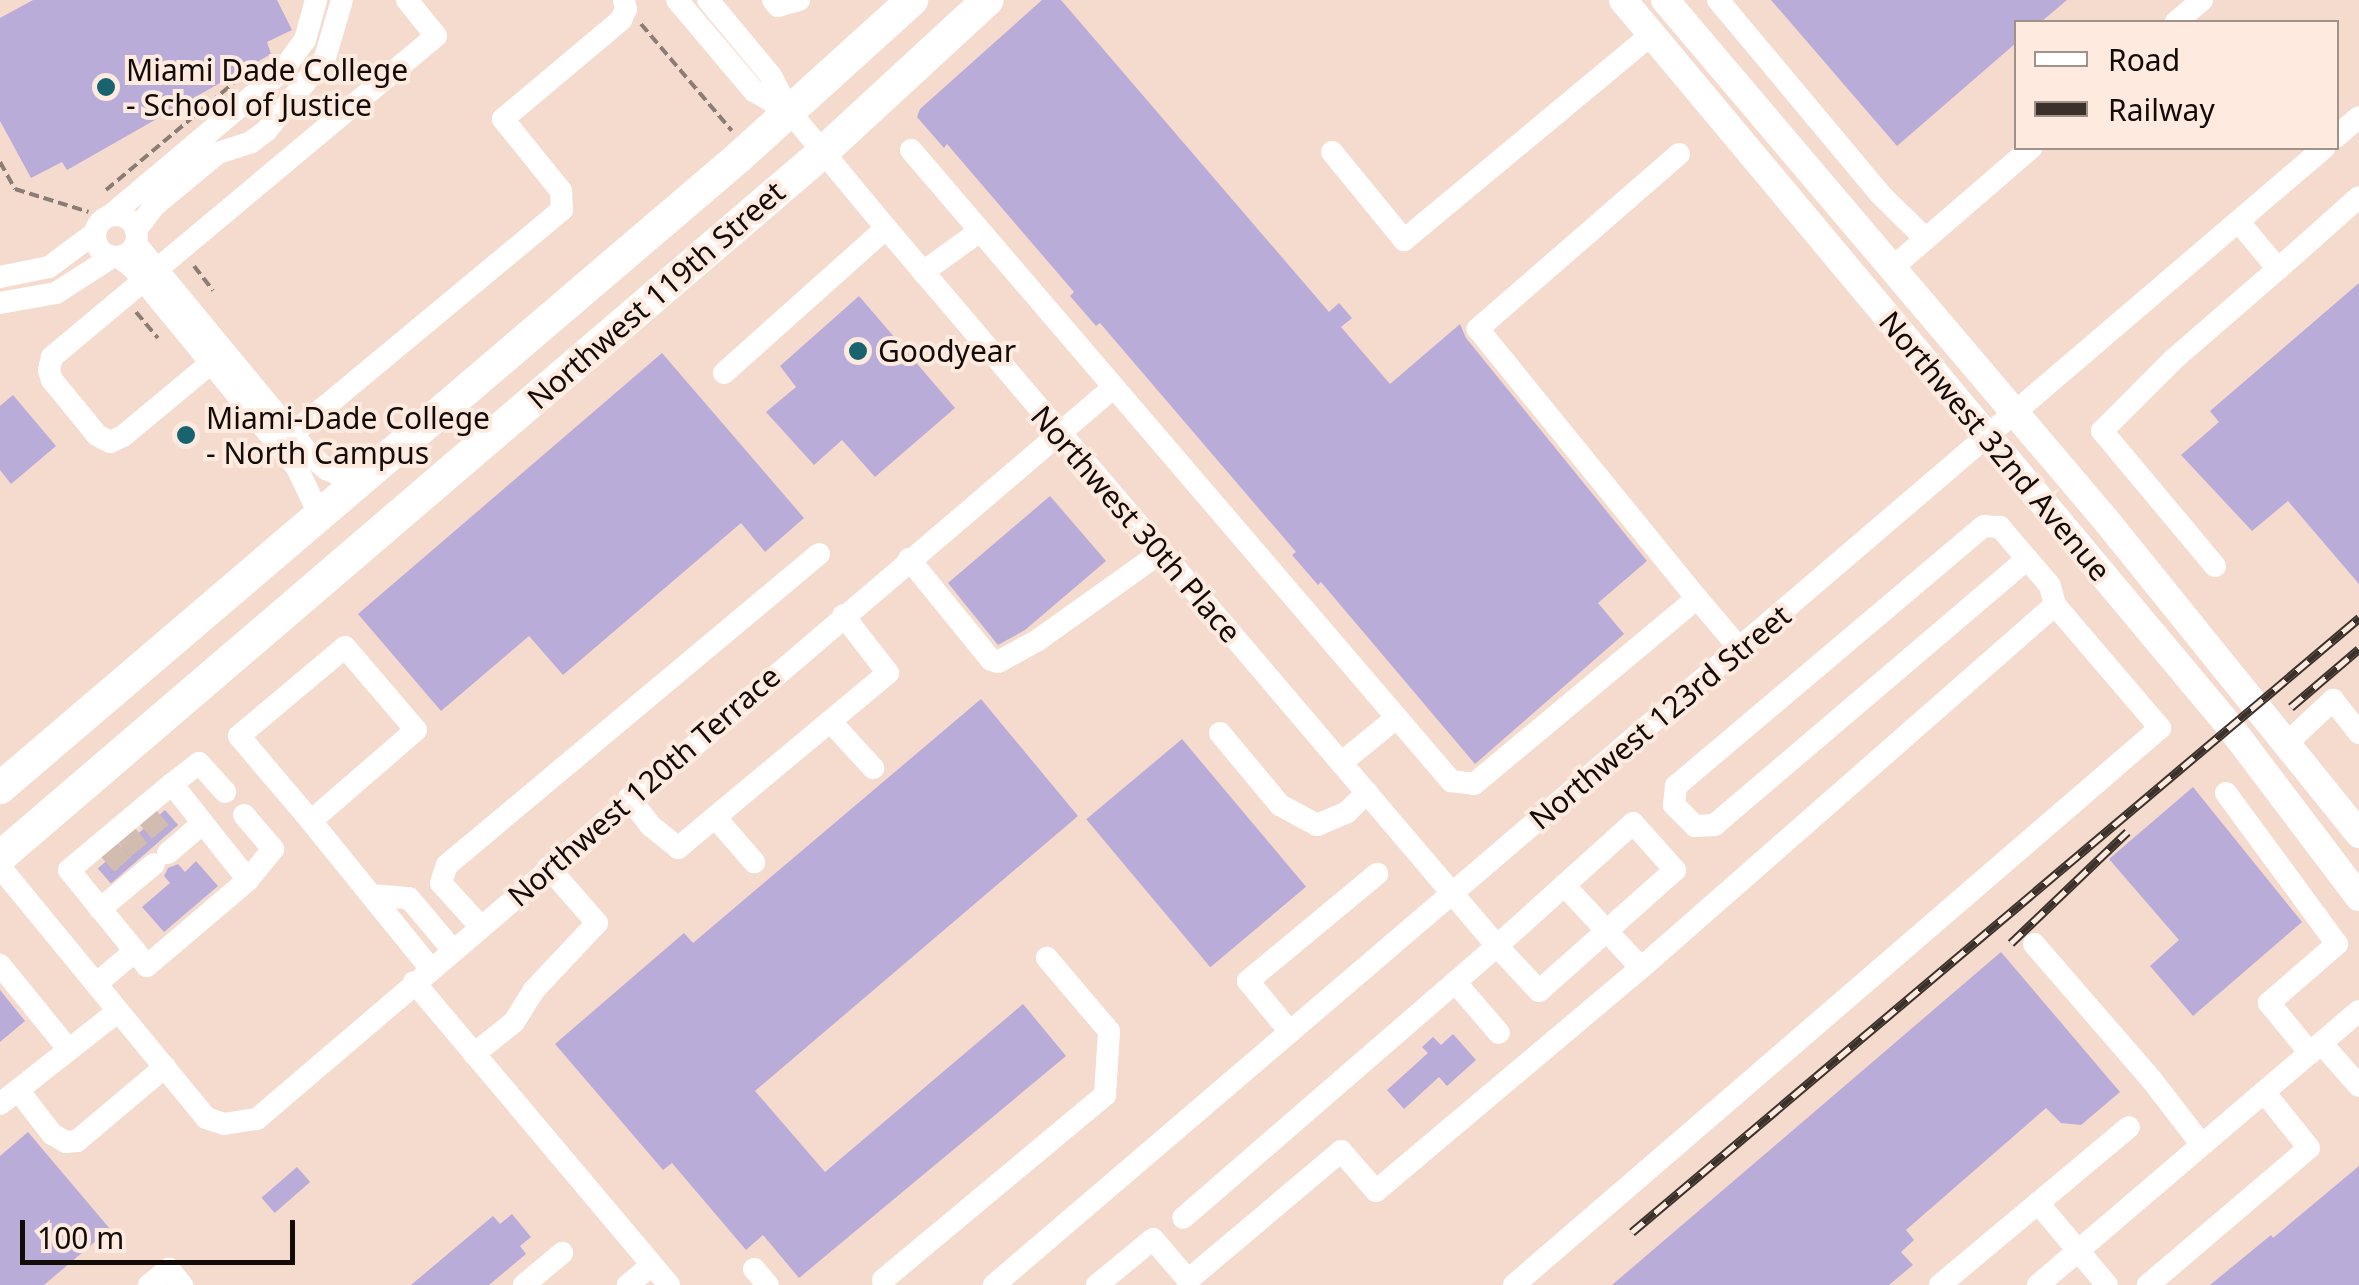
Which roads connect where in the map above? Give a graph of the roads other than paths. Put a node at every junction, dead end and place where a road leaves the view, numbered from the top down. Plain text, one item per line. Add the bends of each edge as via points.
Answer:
1 (316, 0) edge
2 (342, 0) edge
3 (407, 0) edge
4 (677, 0) edge
5 (708, 0) edge
6 (774, 0) edge
7 (799, 0) edge
8 (912, 0) edge
9 (988, 0) edge
10 (1623, 0) edge
11 (1665, 0) edge
12 (1718, 0) edge
13 (2202, 0) edge
14 (629, 9) edge
15 (2178, 20) edge
16 (1652, 34) junction
17 (266, 86) junction
18 (286, 108) junction
19 (790, 112) junction
20 (2359, 118) edge
21 (2339, 135) edge
22 (258, 136) junction
23 (911, 150) dead end
24 (2029, 150) edge
25 (2322, 150) edge
26 (823, 152) junction
27 (1332, 152) dead end
28 (1680, 154) dead end
29 (282, 166) junction
30 (2359, 198) edge
31 (98, 220) junction
32 (2238, 221) junction
33 (886, 228) junction
34 (980, 232) junction
35 (1926, 238) junction
36 (126, 247) junction
37 (1892, 268) junction
38 (2278, 269) junction
39 (924, 272) junction
40 (0, 276) edge
41 (150, 276) junction
42 (0, 303) edge
43 (214, 360) junction
44 (724, 373) dead end
45 (1114, 388) junction
46 (2016, 414) junction
47 (1057, 432) junction
48 (292, 434) junction
49 (1988, 438) junction
50 (358, 482) junction
51 (320, 516) junction
52 (1160, 552) junction
53 (819, 554) dead end
54 (2027, 558) junction
55 (909, 559) junction
56 (2216, 566) dead end
57 (1697, 598) junction
58 (2056, 605) junction
59 (843, 615) junction
60 (1740, 649) junction
61 (1395, 718) junction
62 (830, 721) junction
63 (1220, 732) dead end
64 (2359, 734) edge
65 (2288, 742) junction
66 (1341, 763) junction
67 (872, 768) dead end
68 (172, 784) junction
69 (0, 788) edge
70 (224, 792) dead end
71 (2226, 793) dead end
72 (1367, 794) junction
73 (629, 798) junction
74 (244, 815) dead end
75 (714, 818) junction
76 (310, 820) junction
77 (203, 823) junction
78 (2359, 834) edge
79 (0, 857) edge
80 (754, 862) dead end
81 (0, 867) edge
82 (548, 868) junction
83 (1377, 874) dead end
84 (248, 880) junction
85 (1564, 885) junction
86 (1452, 894) junction
87 (2359, 897) edge
88 (100, 908) junction
89 (480, 926) junction
90 (1608, 930) junction
91 (2034, 944) dead end
92 (1497, 946) junction
93 (135, 951) junction
94 (1047, 958) dead end
95 (434, 964) junction
96 (0, 965) edge
97 (1642, 968) junction
98 (1455, 982) junction
99 (96, 984) junction
100 (118, 1011) junction
101 (2359, 1011) edge
102 (1290, 1032) junction
103 (1499, 1033) dead end
104 (2316, 1048) junction
105 (69, 1050) junction
106 (474, 1054) junction
107 (165, 1067) junction
108 (2359, 1086) edge
109 (2264, 1092) junction
110 (5, 1099) edge
111 (2129, 1127) dead end
112 (2202, 1145) junction
113 (2038, 1203) junction
114 (1183, 1218) dead end
115 (2078, 1250) junction
116 (562, 1253) dead end
117 (652, 1265) junction
118 (535, 1282) edge
119 (882, 1283) edge
120 (2044, 1283) edge
121 (148, 1285) edge
122 (182, 1285) edge
123 (628, 1285) edge
124 (669, 1285) edge
125 (994, 1285) edge
126 (1097, 1285) edge
127 (1514, 1285) edge
128 (1940, 1285) edge
129 (2107, 1285) edge
130 (2148, 1285) edge

1 - 17 street via 301,47
2 - 18 street via 324,58
3 - 29 street via 436,36
4 - 19 street via 754,91
5 - 19 street via 771,76
6 - 7 street via 778,6
8 - 19 highway, Northwest 119th Street
9 - 26 highway, Northwest 119th Street
10 - 16 main road, Northwest 32nd Avenue
11 - 37 main road, Northwest 32nd Avenue
12 - 35 street via 1880,194
13 - 15 street
14 - 48 street via 503,119 561,191 562,210
16 - 27 street via 1404,240
16 - 49 main road, Northwest 32nd Avenue
17 - 18 street
17 - 31 street
18 - 22 street
19 - 26 street, Northwest 30th Place
19 - 50 highway, Northwest 119th Street
20 - 21 street
22 - 29 street
22 - 36 street via 218,153 154,206
23 - 34 street
24 - 35 street
25 - 32 street, Northwest 123rd Street
26 - 33 street, Northwest 30th Place
26 - 79 highway, Northwest 119th Street
28 - 57 street via 1478,329
29 - 41 street
30 - 38 street
31 - 36 street via 98,249
31 - 36 street via 126,217
31 - 40 street via 50,267
32 - 38 street
32 - 46 street, Northwest 123rd Street
33 - 39 street, Northwest 30th Place
33 - 44 street
34 - 39 street
34 - 45 street
35 - 37 street
36 - 41 street
36 - 42 street via 56,293
37 - 46 main road, Northwest 32nd Avenue
38 - 56 street via 2102,431
39 - 47 street, Northwest 30th Place
41 - 43 street
41 - 43 street via 52,357 48,370 62,394 110,442
41 - 48 street
43 - 51 street via 298,468
45 - 47 street, Northwest 120th Terrace
45 - 61 street
46 - 49 street, Northwest 123rd Street
46 - 65 main road, Northwest 32nd Avenue
47 - 52 street, Northwest 30th Place
47 - 55 street, Northwest 120th Terrace
48 - 50 street via 316,463
49 - 60 street, Northwest 123rd Street
49 - 87 main road, Northwest 32nd Avenue via 2231,728
50 - 51 highway, Northwest 119th Street
51 - 69 highway, Northwest 119th Street
52 - 55 street via 998,662
52 - 66 street, Northwest 30th Place
53 - 89 street via 448,866 441,884
54 - 54 street via 1992,524 1974,532 1676,786 1674,804 1694,826 1715,825
54 - 58 street
55 - 59 street, Northwest 120th Terrace
57 - 60 street
57 - 61 street via 1474,784 1451,780
58 - 97 street
58 - 127 street via 2160,728
59 - 62 street via 888,673
59 - 73 street, Northwest 120th Terrace
60 - 86 street, Northwest 123rd Street
61 - 66 street
62 - 67 street
62 - 75 street
63 - 72 street via 1280,804 1317,825
64 - 65 street via 2333,700
65 - 78 main road, Northwest 32nd Avenue
66 - 72 street, Northwest 30th Place
68 - 70 street via 199,764
68 - 77 street
68 - 88 street via 69,870
71 - 104 street via 2337,944 2268,1002
72 - 86 street, Northwest 30th Place
73 - 75 street via 678,848
73 - 82 street, Northwest 120th Terrace
74 - 84 street via 273,849
75 - 80 street
76 - 76 street via 416,730 345,647 240,736
76 - 95 street
77 - 84 street
77 - 88 street
81 - 99 street
82 - 89 street, Northwest 120th Terrace
82 - 106 street via 597,923 534,990 514,1022
83 - 102 street via 1248,980
84 - 93 street via 148,966
85 - 90 street
85 - 90 street via 1633,823 1675,870
85 - 92 street
86 - 92 street, Northwest 30th Place
86 - 102 street, Northwest 123rd Street
88 - 93 street
89 - 95 street, Northwest 120th Terrace
90 - 92 street, Northwest 30th Place via 1539,991
90 - 97 street
91 - 112 street
92 - 98 street
93 - 99 street
94 - 119 street via 1109,1032 1105,1095
95 - 106 street
95 - 107 street, Northwest 120th Terrace via 257,1118 224,1124 206,1118
96 - 105 street
97 - 126 street via 1376,1191 1341,1151 1188,1280 1153,1238
98 - 103 street
98 - 114 street
99 - 100 street
100 - 105 street
100 - 107 street
101 - 104 street
102 - 125 street, Northwest 123rd Street
104 - 108 street
104 - 109 street
105 - 110 street
106 - 117 street
107 - 110 street via 77,1141 52,1134
109 - 112 street
109 - 130 street via 2309,1148
111 - 113 street
112 - 115 street
113 - 115 street
113 - 128 street
115 - 120 street
115 - 129 street
116 - 118 street
117 - 123 street
117 - 124 street
121 - 122 street via 169,1269

